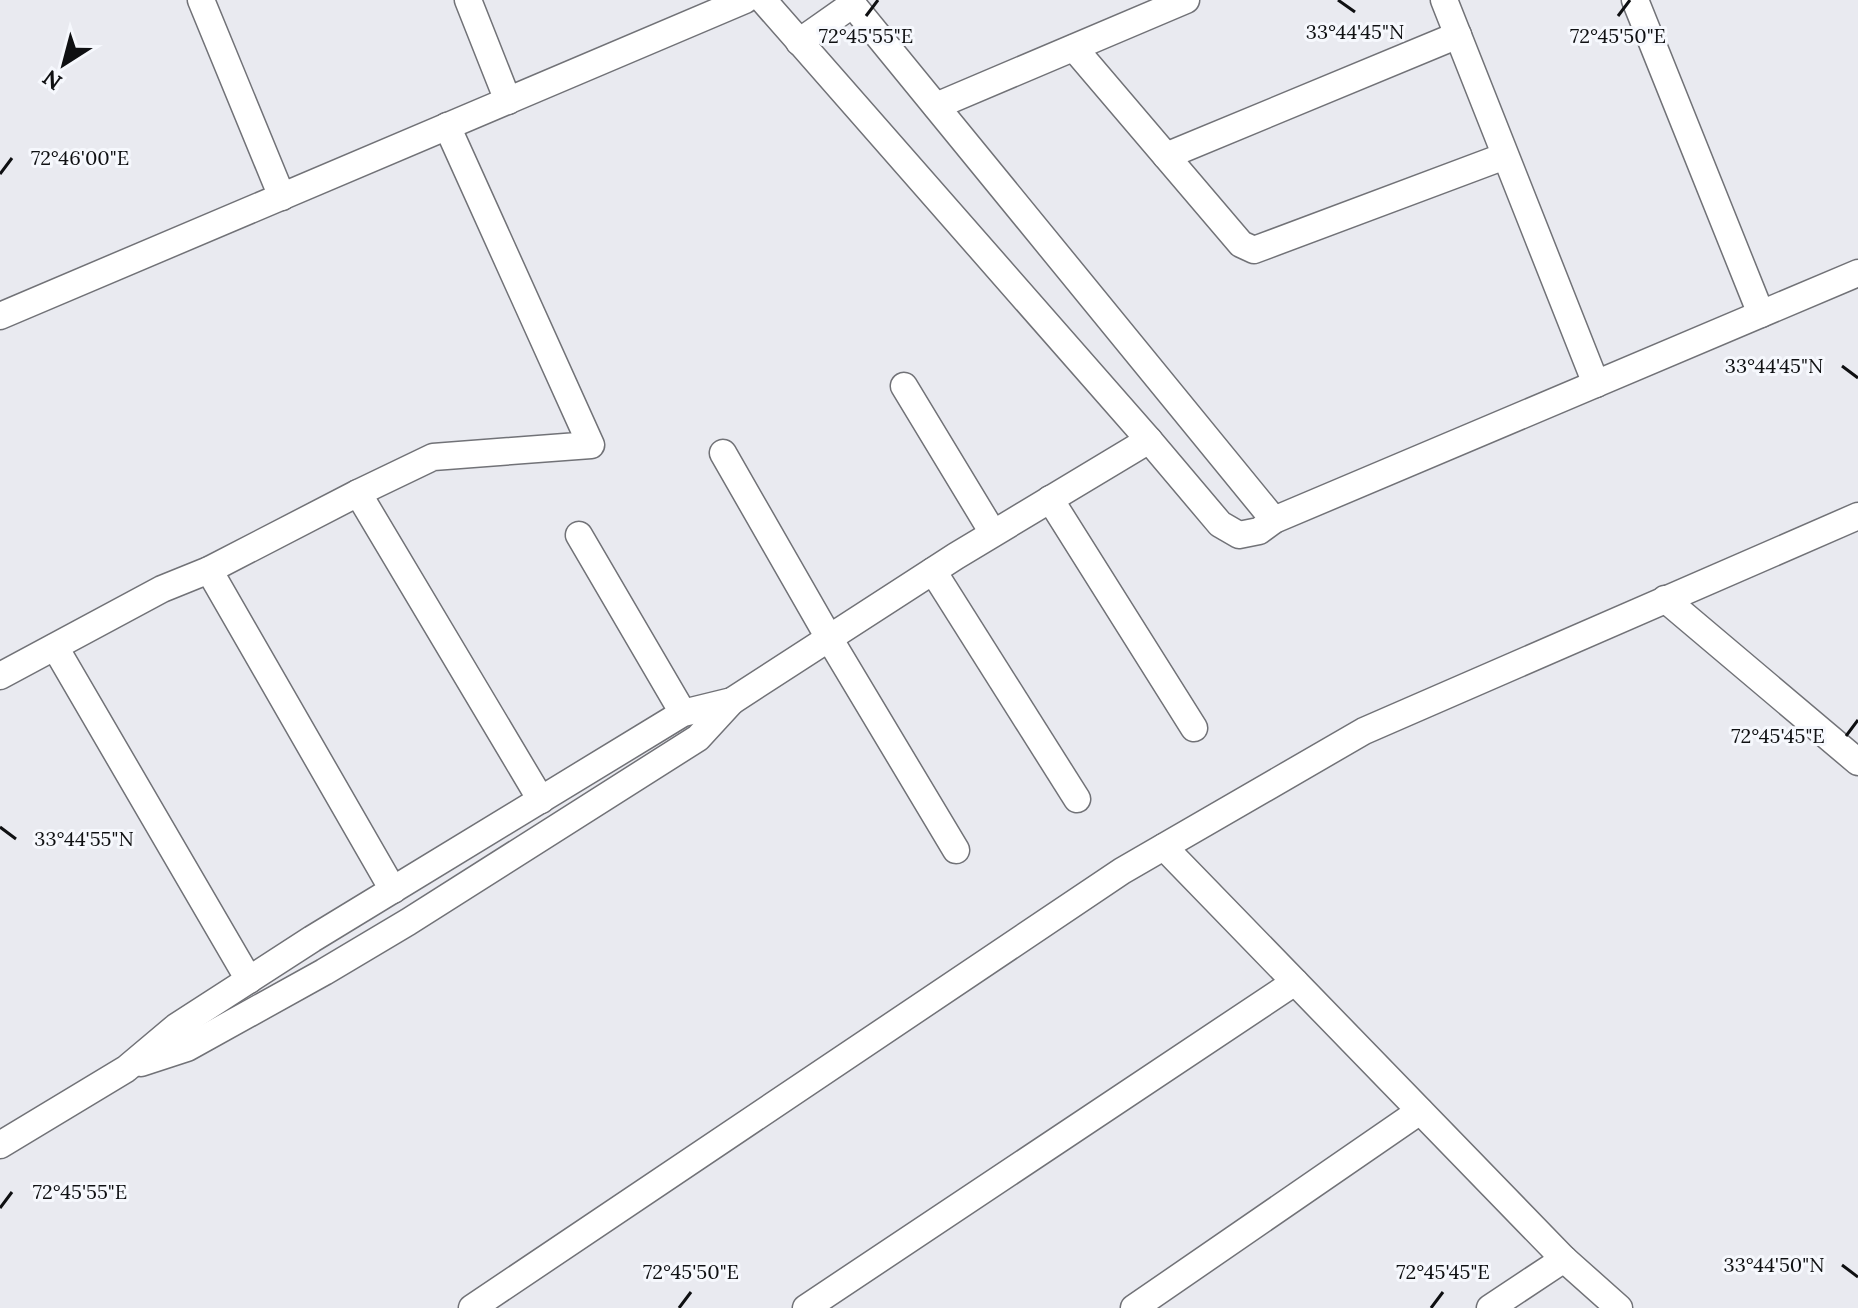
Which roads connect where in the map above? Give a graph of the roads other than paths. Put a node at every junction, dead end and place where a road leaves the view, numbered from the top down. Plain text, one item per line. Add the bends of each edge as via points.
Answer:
1 (201, 0) edge
2 (468, 0) edge
3 (745, 0) edge
4 (763, 0) edge
5 (1186, 0) edge
6 (1444, 0) edge
7 (1635, 0) edge
8 (851, 2) edge
9 (1458, 35) junction
10 (799, 42) junction
11 (1074, 48) junction
12 (508, 101) junction
13 (936, 106) junction
14 (447, 126) junction
15 (1166, 156) junction
16 (1505, 156) junction
17 (282, 197) junction
18 (1858, 273) edge
19 (1761, 314) junction
20 (0, 316) edge
21 (1596, 384) junction
22 (904, 386) dead end
23 (1149, 440) junction
24 (723, 453) dead end
25 (358, 493) junction
26 (1050, 499) junction
27 (1858, 516) edge
28 (1274, 520) junction
29 (993, 533) junction
30 (579, 535) dead end
31 (209, 570) junction
32 (933, 571) junction
33 (1665, 599) junction
34 (829, 638) junction
35 (55, 647) junction
36 (0, 676) edge
37 (732, 701) junction
38 (683, 713) junction
39 (1194, 728) dead end
40 (1858, 762) edge
41 (1077, 799) dead end
42 (541, 800) junction
43 (1164, 847) junction
44 (956, 850) dead end
45 (393, 890) junction
46 (249, 980) junction
47 (1295, 982) junction
48 (126, 1069) junction
49 (1420, 1111) junction
50 (0, 1145) edge
51 (1564, 1259) junction
52 (472, 1308) edge
53 (806, 1308) edge
54 (1134, 1308) edge
55 (1490, 1308) edge
56 (1619, 1308) edge

1 - 17 street
2 - 12 street
3 - 12 street
4 - 10 street
5 - 11 street
6 - 9 street
7 - 19 street
8 - 10 street
8 - 13 street
9 - 15 street
9 - 16 street
10 - 23 street
11 - 13 street
11 - 15 street
12 - 14 street
13 - 28 street
14 - 17 street
14 - 25 street via 591,445 433,457
15 - 16 street via 1241,244 1254,250
16 - 21 street
17 - 20 street
18 - 19 street
19 - 21 street
21 - 28 street
22 - 29 street
23 - 26 street
23 - 28 street via 1220,524 1239,535 1259,531
24 - 34 street
25 - 31 street
25 - 42 street
26 - 29 street
26 - 39 street
27 - 33 street
29 - 32 street
30 - 38 street
31 - 35 street via 162,589
31 - 45 street
32 - 34 street
32 - 41 street
33 - 40 street
33 - 43 street via 1364,731
34 - 37 street
34 - 44 street
35 - 36 street
35 - 46 street
37 - 38 street
37 - 48 street via 698,738 408,922 187,1048
38 - 42 street
42 - 45 street
43 - 47 street
43 - 52 street
45 - 46 street
46 - 48 street via 176,1027
47 - 49 street
47 - 53 street
48 - 50 street
49 - 51 street
49 - 54 street
51 - 55 street
51 - 56 street

